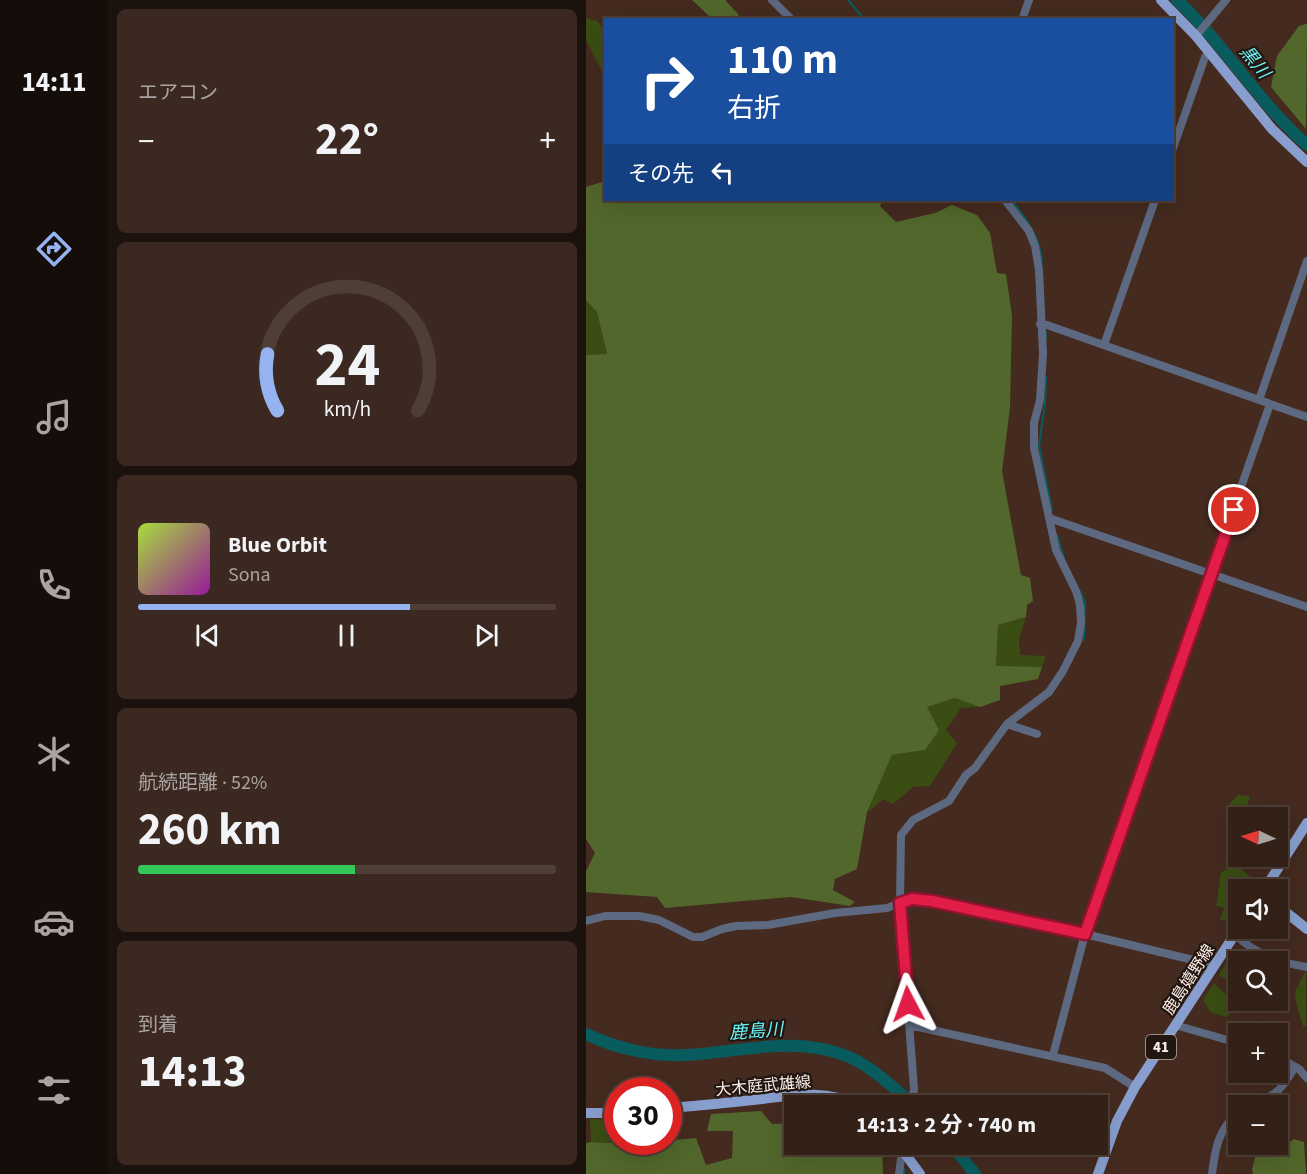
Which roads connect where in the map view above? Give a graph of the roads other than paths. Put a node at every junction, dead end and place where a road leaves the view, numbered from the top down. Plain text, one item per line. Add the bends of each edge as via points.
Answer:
1 (772, 0) edge
2 (1029, 0) edge
3 (1161, 0) edge
4 (1226, 0) edge
5 (790, 18) edge
6 (1023, 18) edge
7 (1196, 36) junction
8 (1210, 53) junction
9 (1174, 145) edge
10 (1306, 162) edge
11 (1006, 201) edge
12 (1155, 201) edge
13 (1306, 261) edge
14 (1040, 324) junction
15 (1104, 345) junction
16 (1259, 400) junction
17 (1270, 404) junction
18 (1306, 417) edge
19 (1049, 519) junction
20 (1212, 574) junction
21 (1306, 607) edge
22 (1007, 724) junction
23 (1037, 734) dead end
24 (1306, 823) edge
25 (1271, 879) edge
26 (900, 903) junction
27 (1288, 914) edge
28 (586, 921) edge
29 (1306, 929) edge
30 (1085, 934) junction
31 (1232, 939) edge
32 (1241, 939) edge
33 (1214, 965) junction
34 (1306, 967) edge
35 (909, 1025) junction
36 (1175, 1025) junction
37 (1228, 1040) edge
38 (1053, 1055) junction
39 (1288, 1063) edge
40 (1295, 1067) junction
41 (1306, 1078) edge
42 (1135, 1087) junction
43 (794, 1095) edge
44 (830, 1095) edge
45 (913, 1095) edge
46 (1274, 1095) edge
47 (784, 1096) edge
48 (682, 1107) edge
49 (586, 1113) edge
50 (604, 1113) edge
51 (1228, 1125) edge
52 (900, 1155) edge
53 (905, 1155) edge
54 (899, 1174) edge
55 (920, 1174) edge
56 (1098, 1174) edge
57 (1212, 1174) edge

1 - 5 street
2 - 6 street
3 - 7 main road
4 - 7 street
7 - 8 main road
8 - 9 street via 1205,57
8 - 10 main road via 1272,129
11 - 14 street via 1029,231 1035,246
12 - 15 street
13 - 16 street
14 - 15 street
14 - 19 street via 1043,354 1034,448
15 - 16 street
16 - 17 street
17 - 18 street
17 - 20 street
19 - 20 street
19 - 22 street via 1056,550 1080,605 1078,641 1049,692
20 - 21 street
20 - 30 street
22 - 23 street
22 - 26 street via 949,801 904,829 899,859
24 - 25 main road
26 - 28 street via 768,925 736,926 702,937 639,916 606,916
26 - 30 street via 912,899 932,901
26 - 35 street
27 - 29 main road
30 - 33 street
30 - 38 street
31 - 33 main road, 鹿島嬉野線 / 41
32 - 34 street via 1262,954
33 - 36 main road, 鹿島嬉野線 / 41
35 - 38 street
35 - 45 street
36 - 37 street
36 - 42 main road, 鹿島嬉野線 / 41
38 - 42 street via 1105,1068
39 - 40 street
40 - 41 street
40 - 46 street
42 - 56 main road, 鹿島嬉野線 / 41 via 1117,1121
43 - 44 main road, 大木庭武雄線
47 - 48 main road, 大木庭武雄線
49 - 50 main road
51 - 57 street via 1216,1143
52 - 54 street
53 - 55 main road

